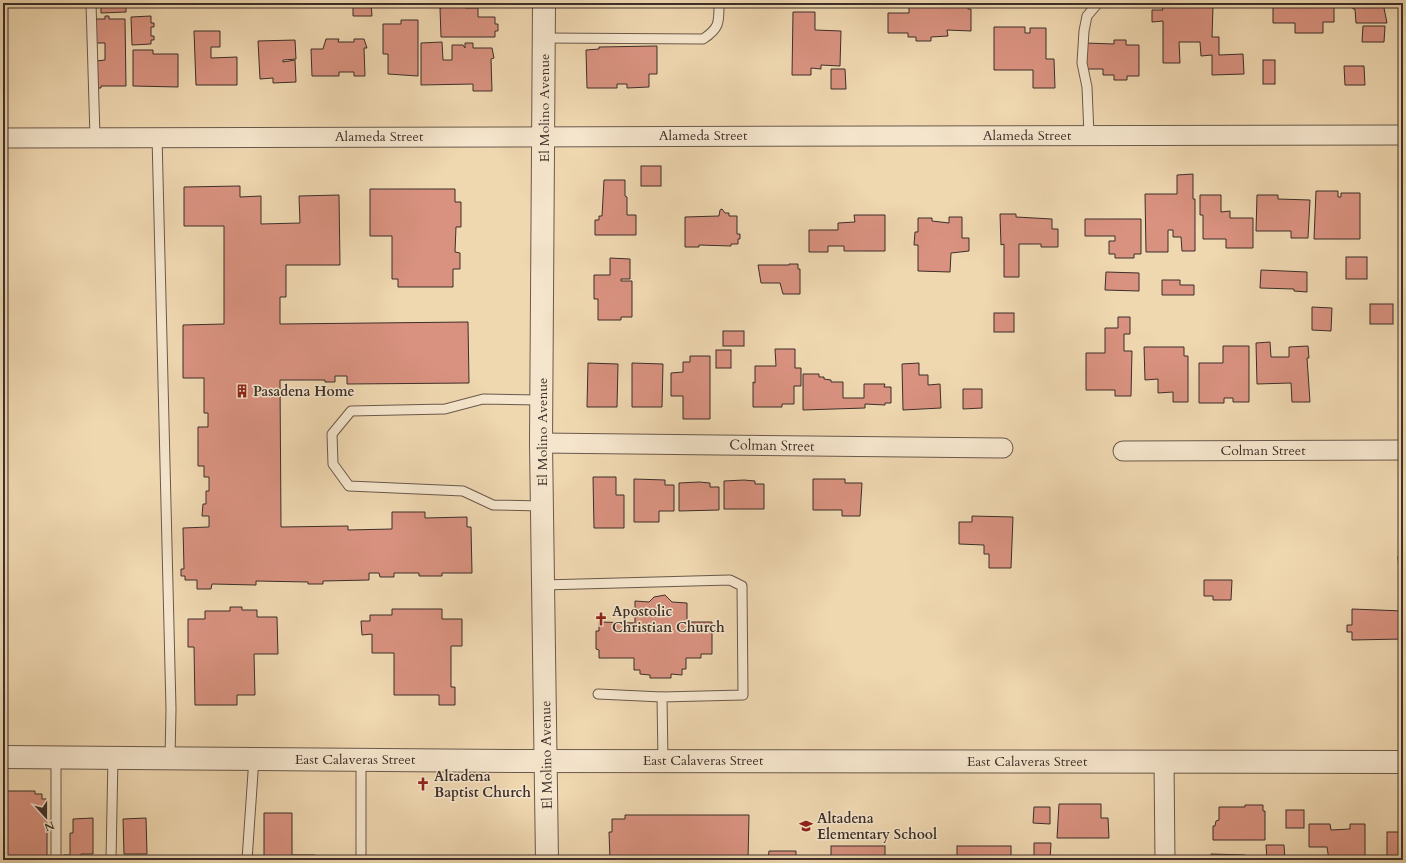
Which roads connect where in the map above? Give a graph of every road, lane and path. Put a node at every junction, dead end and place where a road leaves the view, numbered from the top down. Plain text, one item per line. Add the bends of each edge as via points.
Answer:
1 (90, 3) edge
2 (544, 3) edge
3 (719, 3) edge
4 (1098, 3) edge
5 (544, 38) junction
6 (1089, 134) junction
7 (1403, 134) edge
8 (544, 135) junction
9 (157, 136) junction
10 (95, 137) junction
11 (3, 138) edge
12 (541, 400) junction
13 (541, 443) junction
14 (1003, 448) dead end
15 (1403, 450) edge
16 (1123, 451) dead end
17 (542, 506) junction
18 (543, 585) junction
19 (598, 694) dead end
20 (662, 697) junction
21 (3, 757) edge
22 (56, 757) junction
23 (113, 757) junction
24 (170, 758) junction
25 (254, 758) junction
26 (361, 759) junction
27 (663, 760) junction
28 (546, 761) junction
29 (1164, 761) junction
30 (1403, 762) edge
31 (56, 860) edge
32 (111, 860) edge
33 (247, 860) edge
34 (361, 860) edge
35 (547, 860) edge
36 (1164, 860) edge

1 - 10 lane
2 - 5 street, El Molino Avenue
3 - 5 lane via 718,24 713,33 703,39
4 - 6 lane via 1087,16 1084,31 1082,63 1087,87
5 - 8 street, El Molino Avenue
6 - 7 street, Alameda Street
6 - 8 street, Alameda Street
8 - 9 street, Alameda Street
8 - 12 street, El Molino Avenue
9 - 10 street, Alameda Street
9 - 24 lane via 171,709
10 - 11 street, Alameda Street
12 - 13 street, El Molino Avenue
12 - 17 lane via 483,399 444,409 351,411 332,434 333,464 349,486 463,491 493,505
13 - 14 street, Colman Street
13 - 17 street, El Molino Avenue
15 - 16 street, Colman Street
17 - 18 street, El Molino Avenue
18 - 20 lane via 730,580 742,586 743,695
18 - 28 street, El Molino Avenue
19 - 20 lane
20 - 27 lane
21 - 22 street, East Calaveras Street
22 - 23 street, East Calaveras Street
22 - 31 lane
23 - 24 street, East Calaveras Street
23 - 32 lane
24 - 25 street, East Calaveras Street
25 - 26 street, East Calaveras Street
25 - 33 lane
26 - 28 street, East Calaveras Street
26 - 34 lane
27 - 28 street, East Calaveras Street
27 - 29 street, East Calaveras Street
28 - 35 street, El Molino Avenue
29 - 30 street, East Calaveras Street
29 - 36 street

